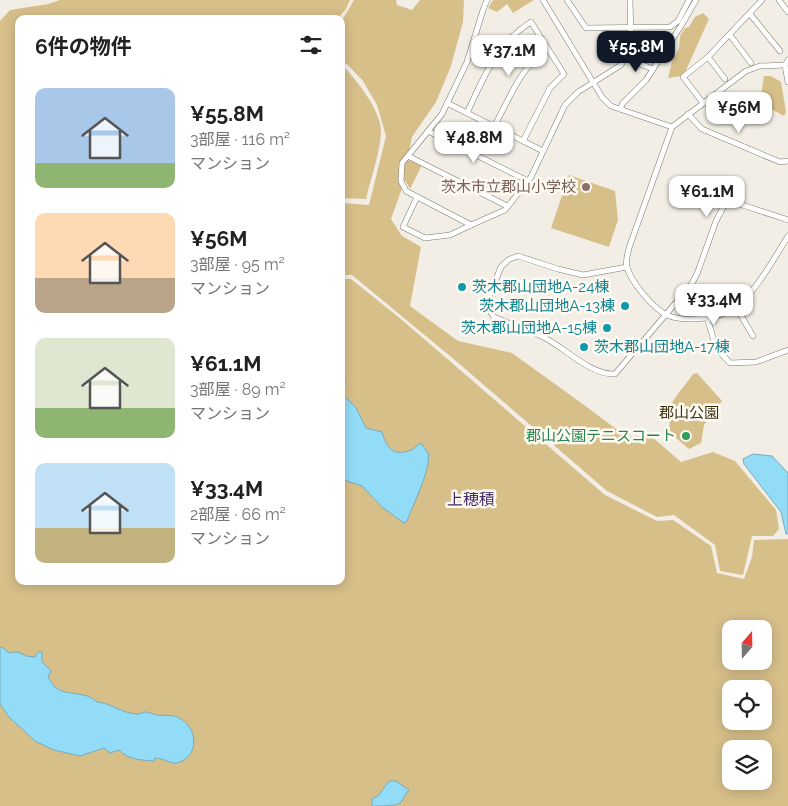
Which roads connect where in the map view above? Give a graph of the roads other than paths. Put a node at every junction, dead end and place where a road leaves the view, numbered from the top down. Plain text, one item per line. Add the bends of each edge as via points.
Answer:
1 (488, 0) edge
2 (543, 0) edge
3 (567, 0) edge
4 (630, 0) edge
5 (689, 0) edge
6 (696, 0) edge
7 (762, 0) edge
8 (779, 0) edge
9 (788, 12) edge
10 (750, 14) junction
11 (631, 28) junction
12 (730, 35) junction
13 (547, 48) junction
14 (780, 51) dead end
15 (708, 57) junction
16 (625, 58) junction
17 (751, 63) dead end
18 (786, 63) edge
19 (654, 69) junction
20 (725, 79) dead end
21 (788, 82) edge
22 (594, 83) junction
23 (703, 102) junction
24 (447, 103) junction
25 (620, 109) junction
26 (467, 113) junction
27 (688, 114) junction
28 (494, 127) junction
29 (672, 127) junction
30 (428, 130) junction
31 (523, 141) junction
32 (543, 151) junction
33 (408, 156) junction
34 (788, 161) edge
35 (528, 180) junction
36 (417, 197) junction
37 (508, 206) junction
38 (788, 220) edge
39 (471, 225) junction
40 (788, 236) edge
41 (627, 267) junction
42 (736, 307) junction
43 (666, 315) junction
44 (707, 317) junction
45 (753, 336) dead end
46 (788, 350) edge

1 - 24 street via 467,62
2 - 22 street
3 - 11 street via 586,28
4 - 11 street
5 - 11 street via 678,21 670,27
6 - 19 street
7 - 10 street
8 - 9 street
10 - 12 street
10 - 14 street
11 - 16 street via 632,42
12 - 15 street
12 - 17 street
13 - 26 street via 531,22 520,29 496,55
13 - 28 street via 523,71
13 - 31 street via 564,74 550,88
15 - 20 street
15 - 23 street via 682,77
16 - 19 street
16 - 22 street via 621,65
18 - 21 street
18 - 23 street via 746,71
19 - 25 street
22 - 25 street via 611,106
22 - 32 street via 565,105
23 - 27 street
24 - 26 street
24 - 30 street
25 - 29 street
26 - 28 street
27 - 29 street
27 - 34 street via 702,129 780,162
28 - 31 street
29 - 41 street via 629,248
30 - 33 street
30 - 35 street
31 - 32 street
32 - 35 street
33 - 36 street via 402,163 401,181 406,192
33 - 37 street
35 - 37 street
36 - 39 street
36 - 39 street via 403,227 425,238 450,234
37 - 39 street
38 - 43 street via 727,200 697,274
40 - 42 street via 759,280
41 - 43 street via 640,291
41 - 43 street via 583,275 518,256 501,267 488,299 490,311 494,317 542,336 608,375 620,371
42 - 44 street
42 - 45 street
43 - 44 street via 679,319
44 - 46 street via 716,348 730,362 756,362

